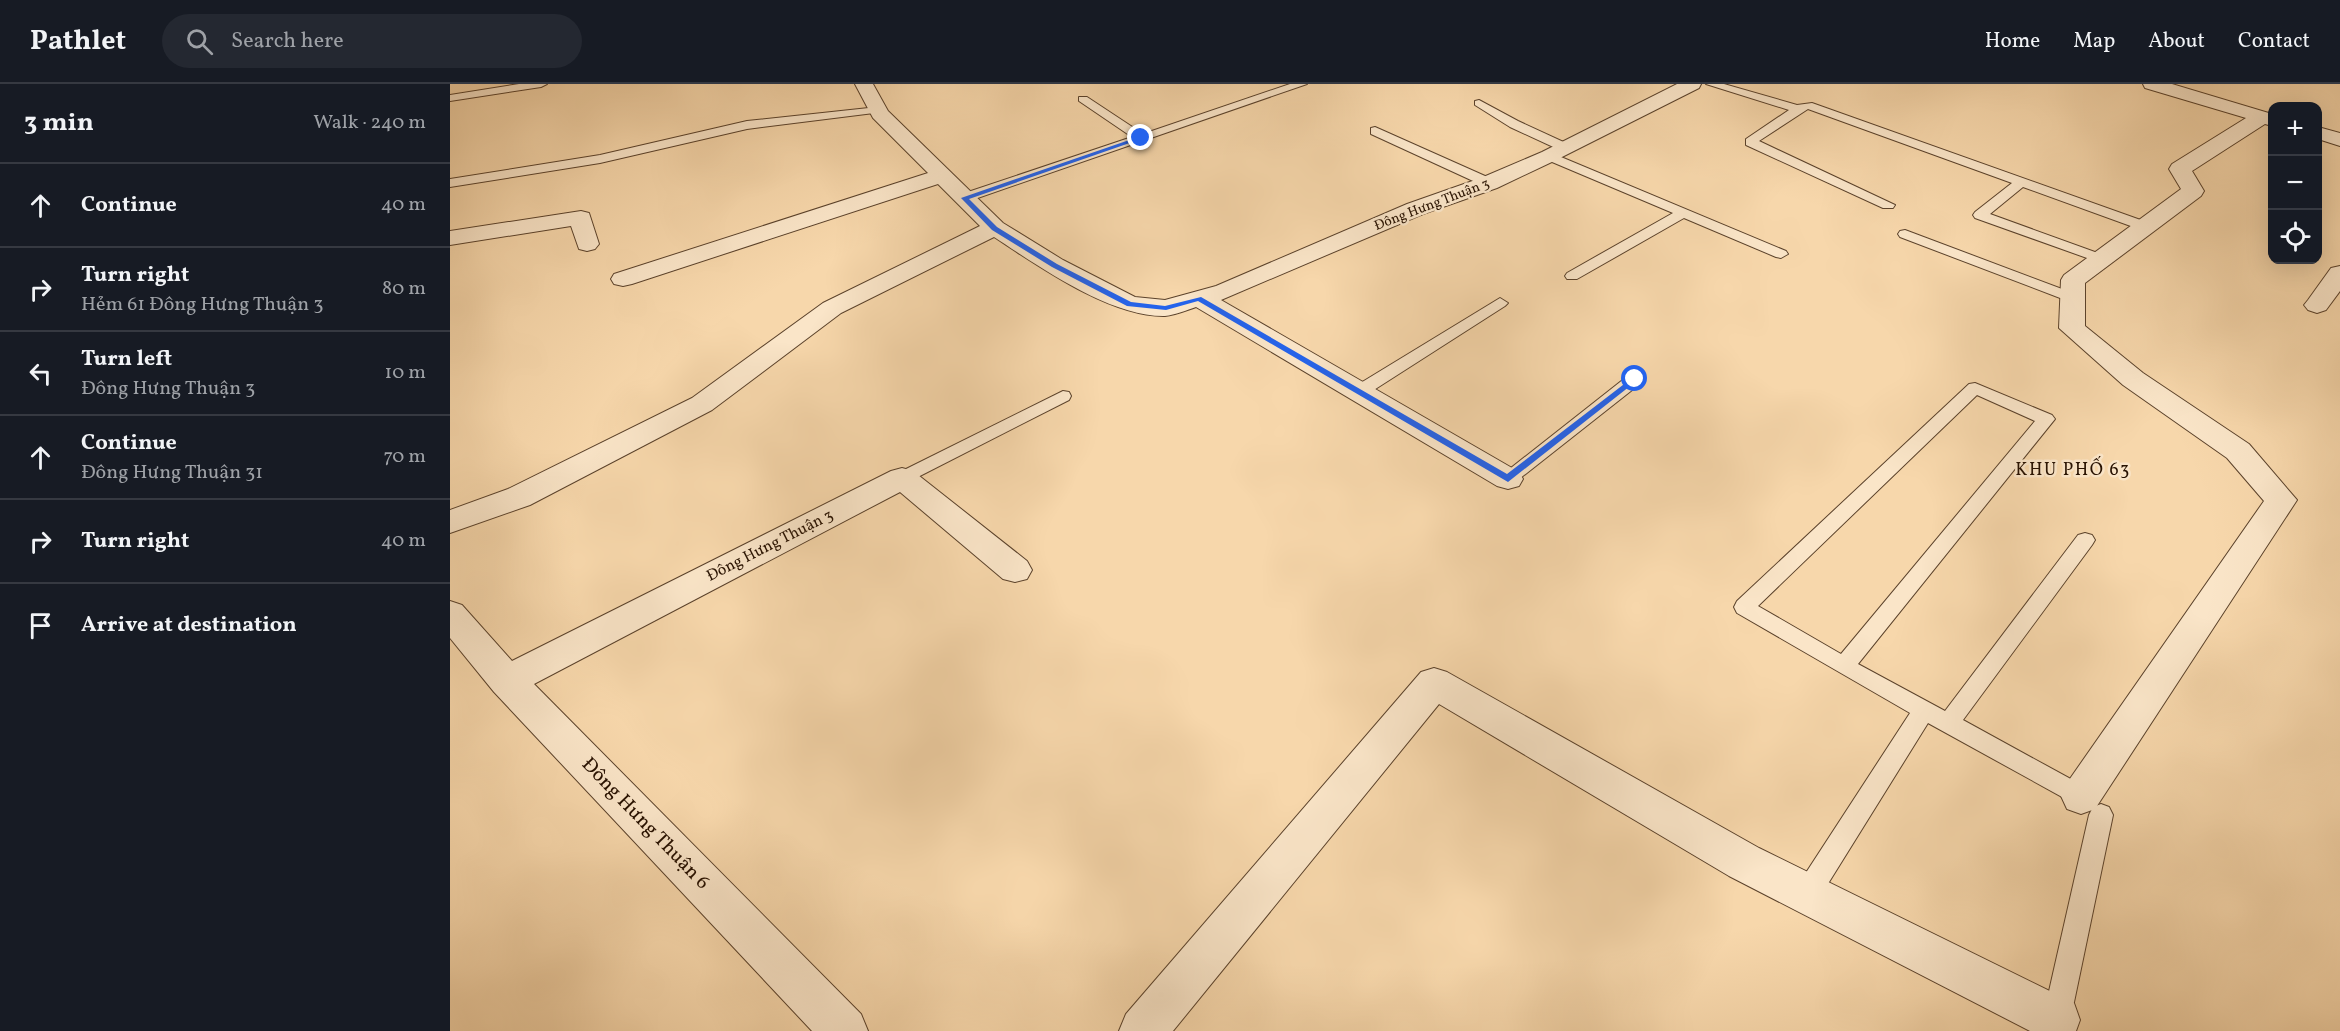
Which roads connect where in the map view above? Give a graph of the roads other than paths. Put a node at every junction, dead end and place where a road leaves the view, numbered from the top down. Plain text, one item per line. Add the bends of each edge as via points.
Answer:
1 (541, 84) edge
2 (864, 84) edge
3 (1645, 84) edge
4 (1712, 84) edge
5 (2152, 84) edge
6 (1295, 85) edge
7 (2175, 87) edge
8 (1682, 89) edge
9 (450, 98) edge
10 (1083, 99) dead end
11 (1479, 103) dead end
12 (878, 110) junction
13 (1798, 110) junction
14 (2267, 118) edge
15 (1376, 131) dead end
16 (2322, 134) edge
17 (1141, 138) junction
18 (2340, 140) edge
19 (1557, 152) junction
20 (944, 176) junction
21 (2021, 182) junction
22 (450, 183) edge
23 (1489, 183) junction
24 (964, 198) junction
25 (1888, 205) dead end
26 (1683, 213) junction
27 (2144, 226) junction
28 (995, 228) junction
29 (1905, 234) dead end
30 (450, 238) edge
31 (587, 244) dead end
32 (1780, 254) dead end
33 (2101, 259) junction
34 (2340, 273) edge
35 (1572, 276) dead end
36 (623, 279) dead end
37 (1199, 298) junction
38 (1500, 303) dead end
39 (2317, 305) dead end
40 (2072, 313) junction
41 (1635, 379) dead end
42 (1360, 391) junction
43 (1063, 396) dead end
44 (902, 478) junction
45 (1508, 479) joint
46 (450, 522) edge
47 (2085, 540) dead end
48 (1016, 570) dead end
49 (450, 614) edge
50 (1844, 666) junction
51 (507, 681) junction
52 (1924, 711) junction
53 (1948, 724) junction
54 (2091, 805) junction
55 (1807, 894) junction
56 (2055, 1026) edge
57 (844, 1031) edge
58 (1143, 1031) edge

1 - 9 lane
2 - 12 street
3 - 8 street
4 - 13 lane
5 - 7 street
6 - 17 lane
7 - 14 street
8 - 19 street, Đông Hưng Thuận 3
10 - 17 lane
11 - 19 lane
12 - 20 street
12 - 22 lane via 747,125 600,159
13 - 21 lane via 1808,105
13 - 25 lane via 1750,142
14 - 27 street via 2180,169 2193,191
15 - 23 lane
16 - 18 street
17 - 24 lane
19 - 23 street, Đông Hưng Thuận 3
19 - 26 lane
20 - 24 street
20 - 36 street
21 - 27 lane
21 - 33 lane via 1980,215
23 - 37 street, Đông Hưng Thuận 3 via 1415,209 1225,291
24 - 28 street
26 - 32 lane
26 - 35 lane
27 - 33 street
28 - 37 street, Đông Hưng Thuận 3 via 1054,265 1129,304 1166,308
28 - 46 street via 832,308 702,404 519,497
29 - 40 lane
30 - 31 street via 580,218
33 - 40 street via 2073,280
34 - 39 street
37 - 42 street
38 - 42 lane
40 - 54 street via 2133,379 2238,451 2281,500
41 - 45 lane
42 - 45 street
43 - 44 lane
44 - 48 street
44 - 51 street, Đông Hưng Thuận 3
47 - 53 lane
49 - 51 street, Đông Hưng Thuận 6
50 - 50 lane via 1744,607 1975,388 2046,419
50 - 52 lane
51 - 57 street, Đông Hưng Thuận 6
52 - 53 lane
52 - 55 lane
53 - 54 lane
54 - 56 lane
55 - 56 street
55 - 58 street via 1744,862 1434,683

